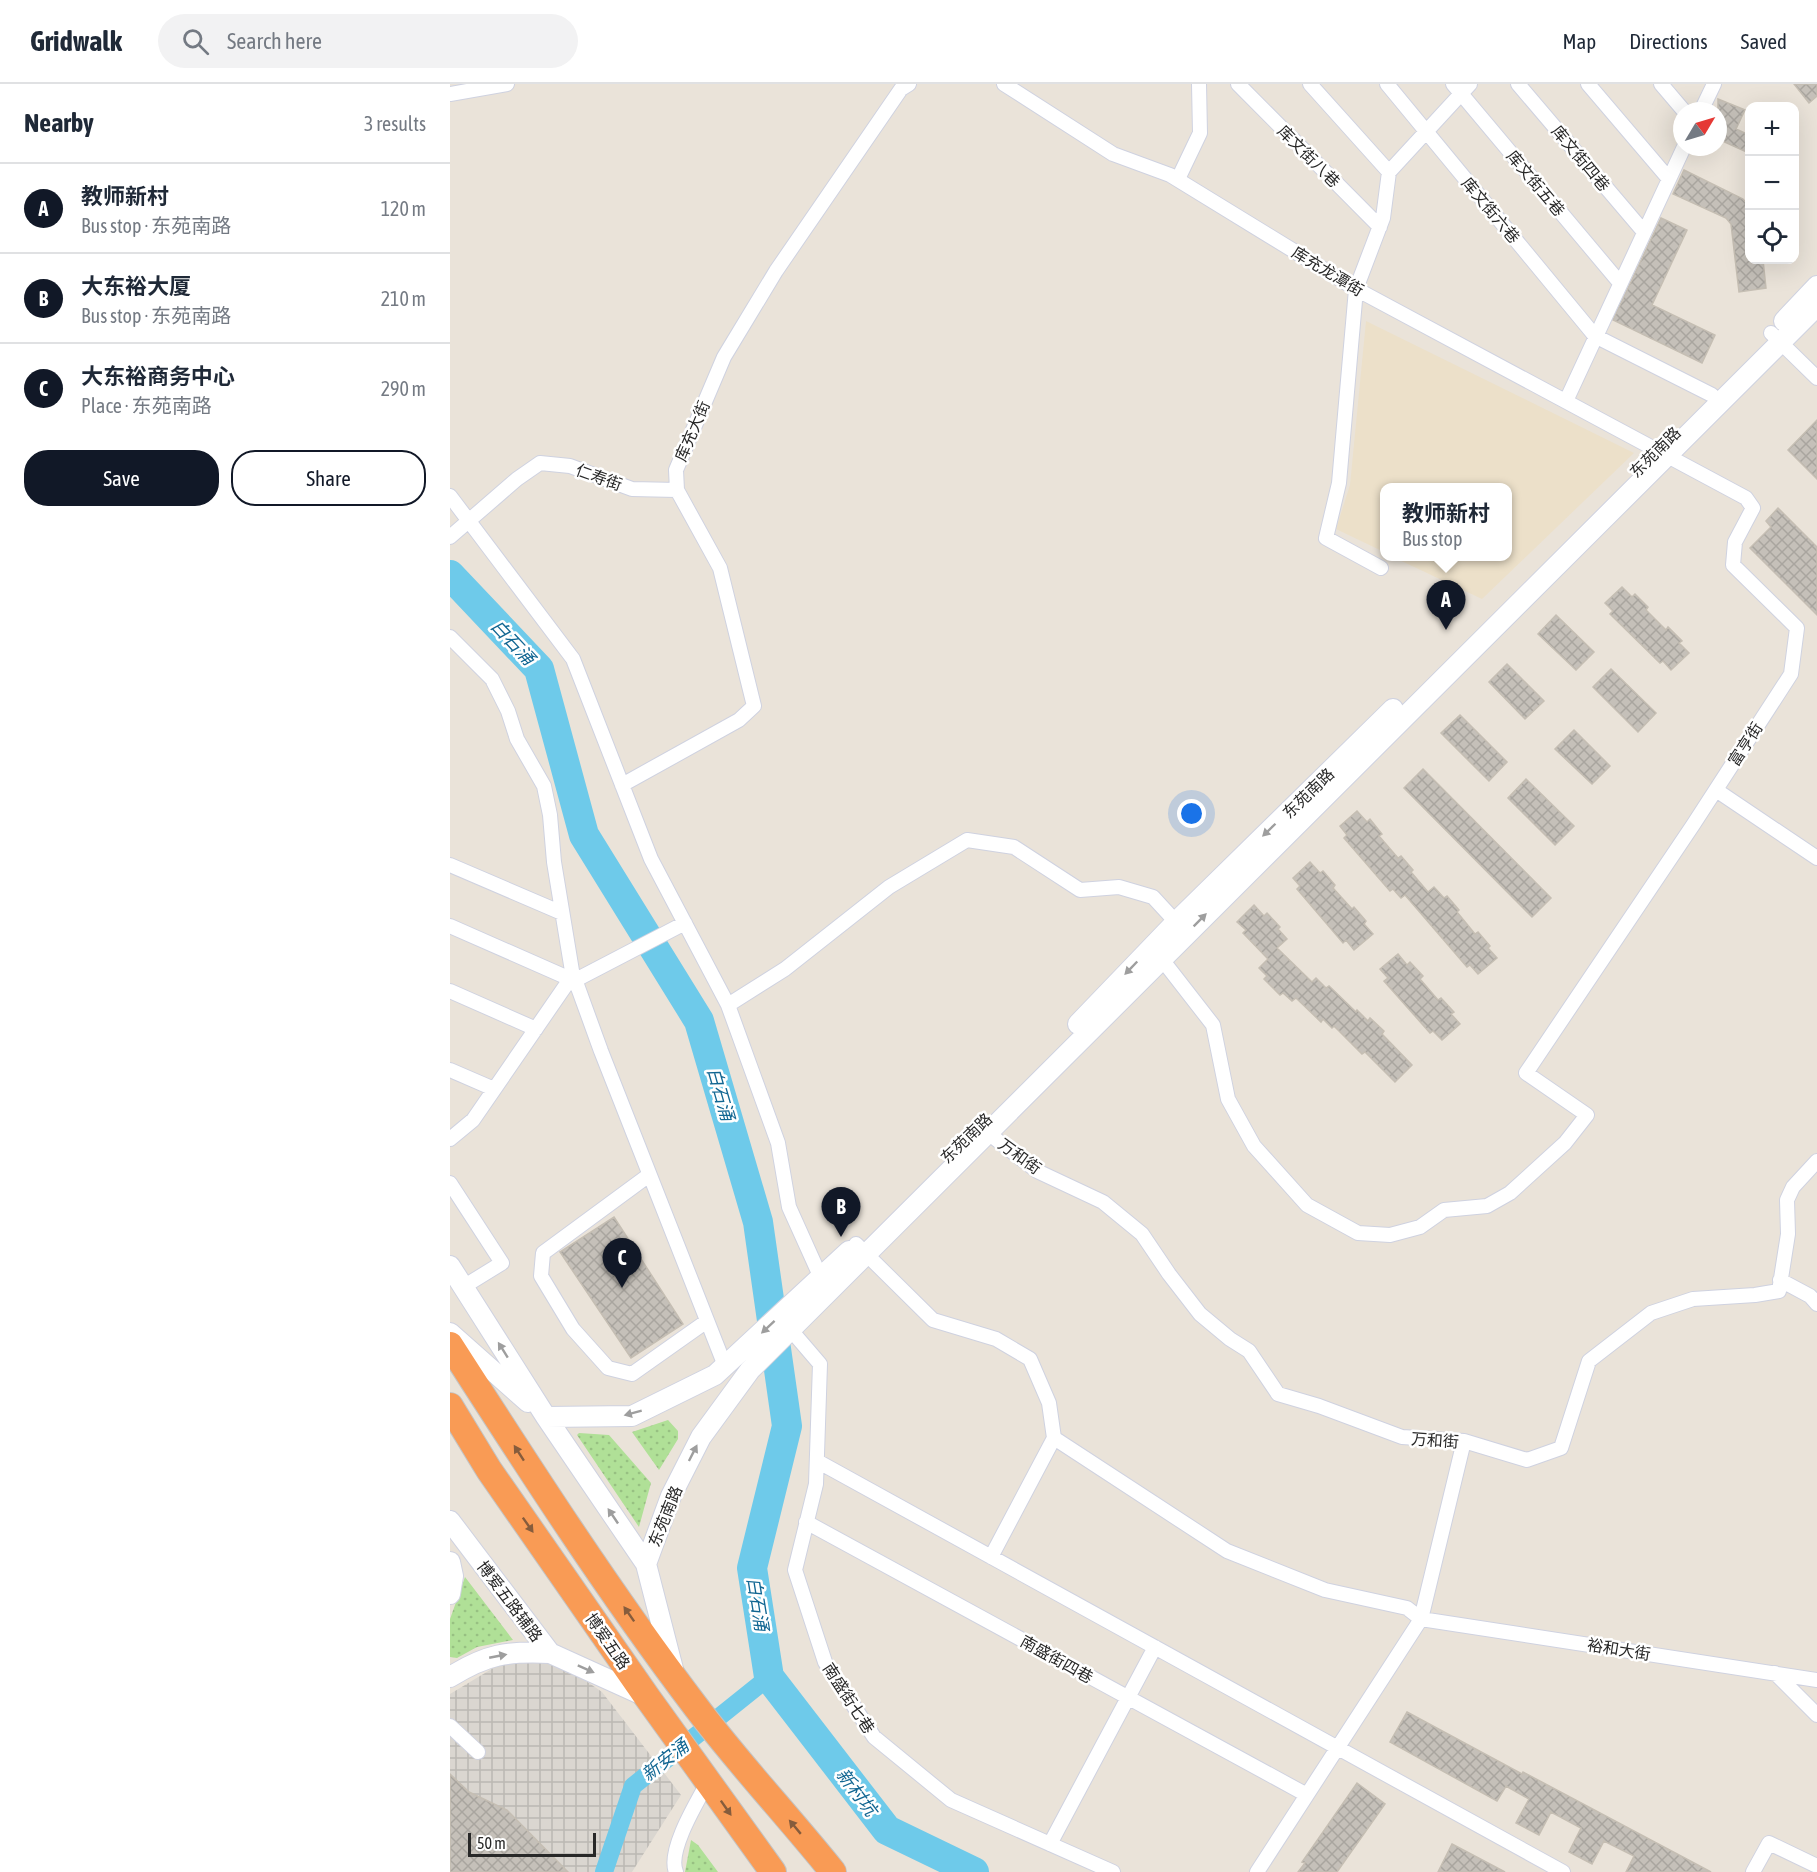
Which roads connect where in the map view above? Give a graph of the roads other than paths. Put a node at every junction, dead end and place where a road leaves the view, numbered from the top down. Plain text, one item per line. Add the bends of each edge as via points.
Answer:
1 (507, 84) edge
2 (909, 84) edge
3 (1004, 84) edge
4 (1199, 84) edge
5 (1238, 84) edge
6 (1310, 84) edge
7 (1387, 84) edge
8 (1518, 84) edge
9 (1588, 84) edge
10 (1661, 84) edge
11 (1714, 84) edge
12 (1461, 87) edge
13 (450, 94) edge
14 (1676, 102) edge
15 (1705, 102) edge
16 (1425, 131) junction
17 (1680, 156) edge
18 (1389, 171) junction
19 (1178, 179) junction
20 (1670, 179) junction
21 (1380, 227) junction
22 (1644, 232) junction
23 (1620, 283) junction
24 (1817, 286) edge
25 (1356, 289) junction
26 (1817, 306) edge
27 (1772, 333) junction
28 (1595, 336) junction
29 (1817, 378) edge
30 (1712, 395) junction
31 (1566, 401) junction
32 (1658, 449) junction
33 (677, 490) junction
34 (450, 496) edge
35 (469, 521) junction
36 (450, 537) edge
37 (1381, 568) dead end
38 (450, 637) edge
39 (622, 785) junction
40 (1716, 790) junction
41 (1817, 858) edge
42 (450, 865) edge
43 (562, 913) junction
44 (1176, 922) junction
45 (685, 923) junction
46 (450, 926) edge
47 (1157, 953) junction
48 (575, 981) junction
49 (450, 991) edge
50 (728, 1005) junction
51 (536, 1029) junction
52 (450, 1070) edge
53 (494, 1089) junction
54 (984, 1129) junction
55 (450, 1139) edge
56 (1817, 1161) edge
57 (649, 1175) junction
58 (450, 1184) edge
59 (861, 1248) junction
60 (450, 1266) edge
61 (821, 1278) junction
62 (1780, 1280) junction
63 (463, 1287) junction
64 (1817, 1304) edge
65 (797, 1315) junction
66 (707, 1321) junction
67 (450, 1333) edge
68 (450, 1345) edge
69 (731, 1360) junction
70 (450, 1406) edge
71 (546, 1417) junction
72 (1054, 1438) junction
73 (1464, 1442) junction
74 (816, 1461) junction
75 (450, 1521) edge
76 (806, 1522) junction
77 (991, 1557) junction
78 (450, 1562) edge
79 (646, 1564) junction
80 (450, 1594) edge
81 (1421, 1619) junction
82 (1155, 1647) junction
83 (550, 1653) junction
84 (1775, 1673) junction
85 (450, 1677) edge
86 (675, 1679) junction
87 (1817, 1680) edge
88 (647, 1697) junction
89 (1128, 1698) junction
90 (1817, 1715) edge
91 (450, 1726) edge
92 (1338, 1747) junction
93 (478, 1752) dead end
94 (708, 1782) junction
95 (1306, 1796) junction
96 (1050, 1844) junction
97 (1817, 1866) edge
98 (676, 1872) edge
99 (773, 1872) edge
100 (833, 1872) edge
101 (1113, 1872) edge
102 (1257, 1872) edge
103 (1563, 1872) edge
104 (1753, 1872) edge

1 - 13 street
2 - 33 street, 库充大街 via 901,89 776,271 724,357 676,470
3 - 19 street, 库充龙潭街 via 1113,154
4 - 19 street via 1200,133
5 - 21 street, 库文街八巷
6 - 18 street
7 - 16 street, 库文街六巷
8 - 22 street, 库文街四巷
9 - 20 street
10 - 14 street
11 - 15 street
12 - 16 street
12 - 23 street, 库文街五巷
16 - 18 street
16 - 28 street, 库文街六巷
17 - 20 street
18 - 21 street
19 - 25 street, 库充龙潭街
20 - 22 street
21 - 25 street
22 - 23 street
23 - 28 street
24 - 27 street, 东苑南路
25 - 31 street, 库充龙潭街
25 - 37 street via 1339,483 1326,538
47 -> 26 street, 东苑南路
27 - 29 street
27 - 30 street, 东苑南路
28 - 30 street
28 - 31 street
30 - 32 street, 东苑南路
31 - 32 street, 库充龙潭街
32 - 40 street, 富亨街 via 1746,498 1753,508 1735,542 1733,565 1797,627 1791,674
32 -> 44 street, 东苑南路
33 - 35 street, 仁寿街 via 632,489 570,466 540,463
33 - 39 street via 720,568 754,706 740,720
34 - 35 street
35 - 36 street, 仁寿街
35 - 39 street via 573,659
38 - 43 street via 492,679 517,739 544,786
39 - 45 street via 651,859
40 - 41 street
40 - 47 street, 富亨街 via 1526,1073 1587,1115 1564,1143 1510,1193 1487,1206 1444,1210 1420,1227 1390,1235 1358,1233 1307,1205 1254,1146 1228,1099 1213,1025
42 - 43 street
43 - 48 street
44 - 47 street, 东苑南路
44 - 50 street via 1153,897 1119,887 1080,890 1014,847 967,840 889,887 785,969
45 - 48 street
45 - 50 street
46 - 48 street
47 - 54 street, 东苑南路
48 - 51 street via 566,986
48 - 57 street
49 - 51 street
50 - 61 street via 778,1143 789,1207
51 - 53 street
52 - 53 street
53 - 55 street via 473,1120
54 - 59 street, 东苑南路
54 - 73 street, 万和街 via 1037,1171 1103,1202 1142,1234 1200,1314 1249,1351 1278,1394 1402,1437
56 - 62 street via 1793,1187 1787,1200 1788,1233
57 - 66 street
57 - 66 street via 543,1253 541,1276 573,1329 608,1368 632,1374
58 - 63 street via 502,1263
59 - 61 street, 东苑南路
59 - 65 street, 东苑南路
59 - 72 street via 933,1320 996,1338 1030,1359 1049,1403
60 - 63 street, 博爱五路
61 - 65 street, 东苑南路
62 - 64 street
62 - 73 street, 万和街 via 1779,1291 1693,1299 1651,1313 1589,1361 1561,1448 1527,1460
71 -> 63 street, 博爱五路
65 -> 69 street
65 - 74 street, 南盛街七巷 via 820,1364
79 -> 65 street, 东苑南路 via 671,1496 701,1437
66 - 69 street
67 - 71 street
86 -> 68 highway, 博爱五路 via 556,1511
69 -> 71 street via 715,1375 632,1416
70 -> 88 highway, 博爱五路 via 489,1470
79 -> 71 street, 博爱五路
72 - 77 street
72 - 81 street, 裕和大街 via 1227,1551 1325,1590 1407,1608
73 - 81 street
74 - 76 street, 南盛街七巷 via 816,1484
74 - 77 street
75 - 83 street, 博爱五路辅路
76 - 89 street, 南盛街四巷
76 - 96 street, 南盛街七巷 via 795,1570 825,1662 874,1737 951,1800
77 - 82 street
78 - 80 street
79 - 86 street, 博爱五路
81 - 84 street, 裕和大街
81 - 92 street
82 - 89 street
82 - 92 street
85 -> 83 street via 491,1656
83 -> 88 street, 博爱五路辅路
84 - 87 street, 裕和大街
84 - 90 street
100 -> 86 highway, 博爱五路
88 - 94 highway, 博爱五路
89 - 95 street, 南盛街四巷
89 - 96 street
91 - 93 street
92 - 95 street
92 - 103 street
94 - 98 street via 681,1832 673,1866
94 -> 99 highway, 博爱五路
95 - 102 street
96 - 101 street, 南盛街七巷
97 - 104 street via 1768,1843

